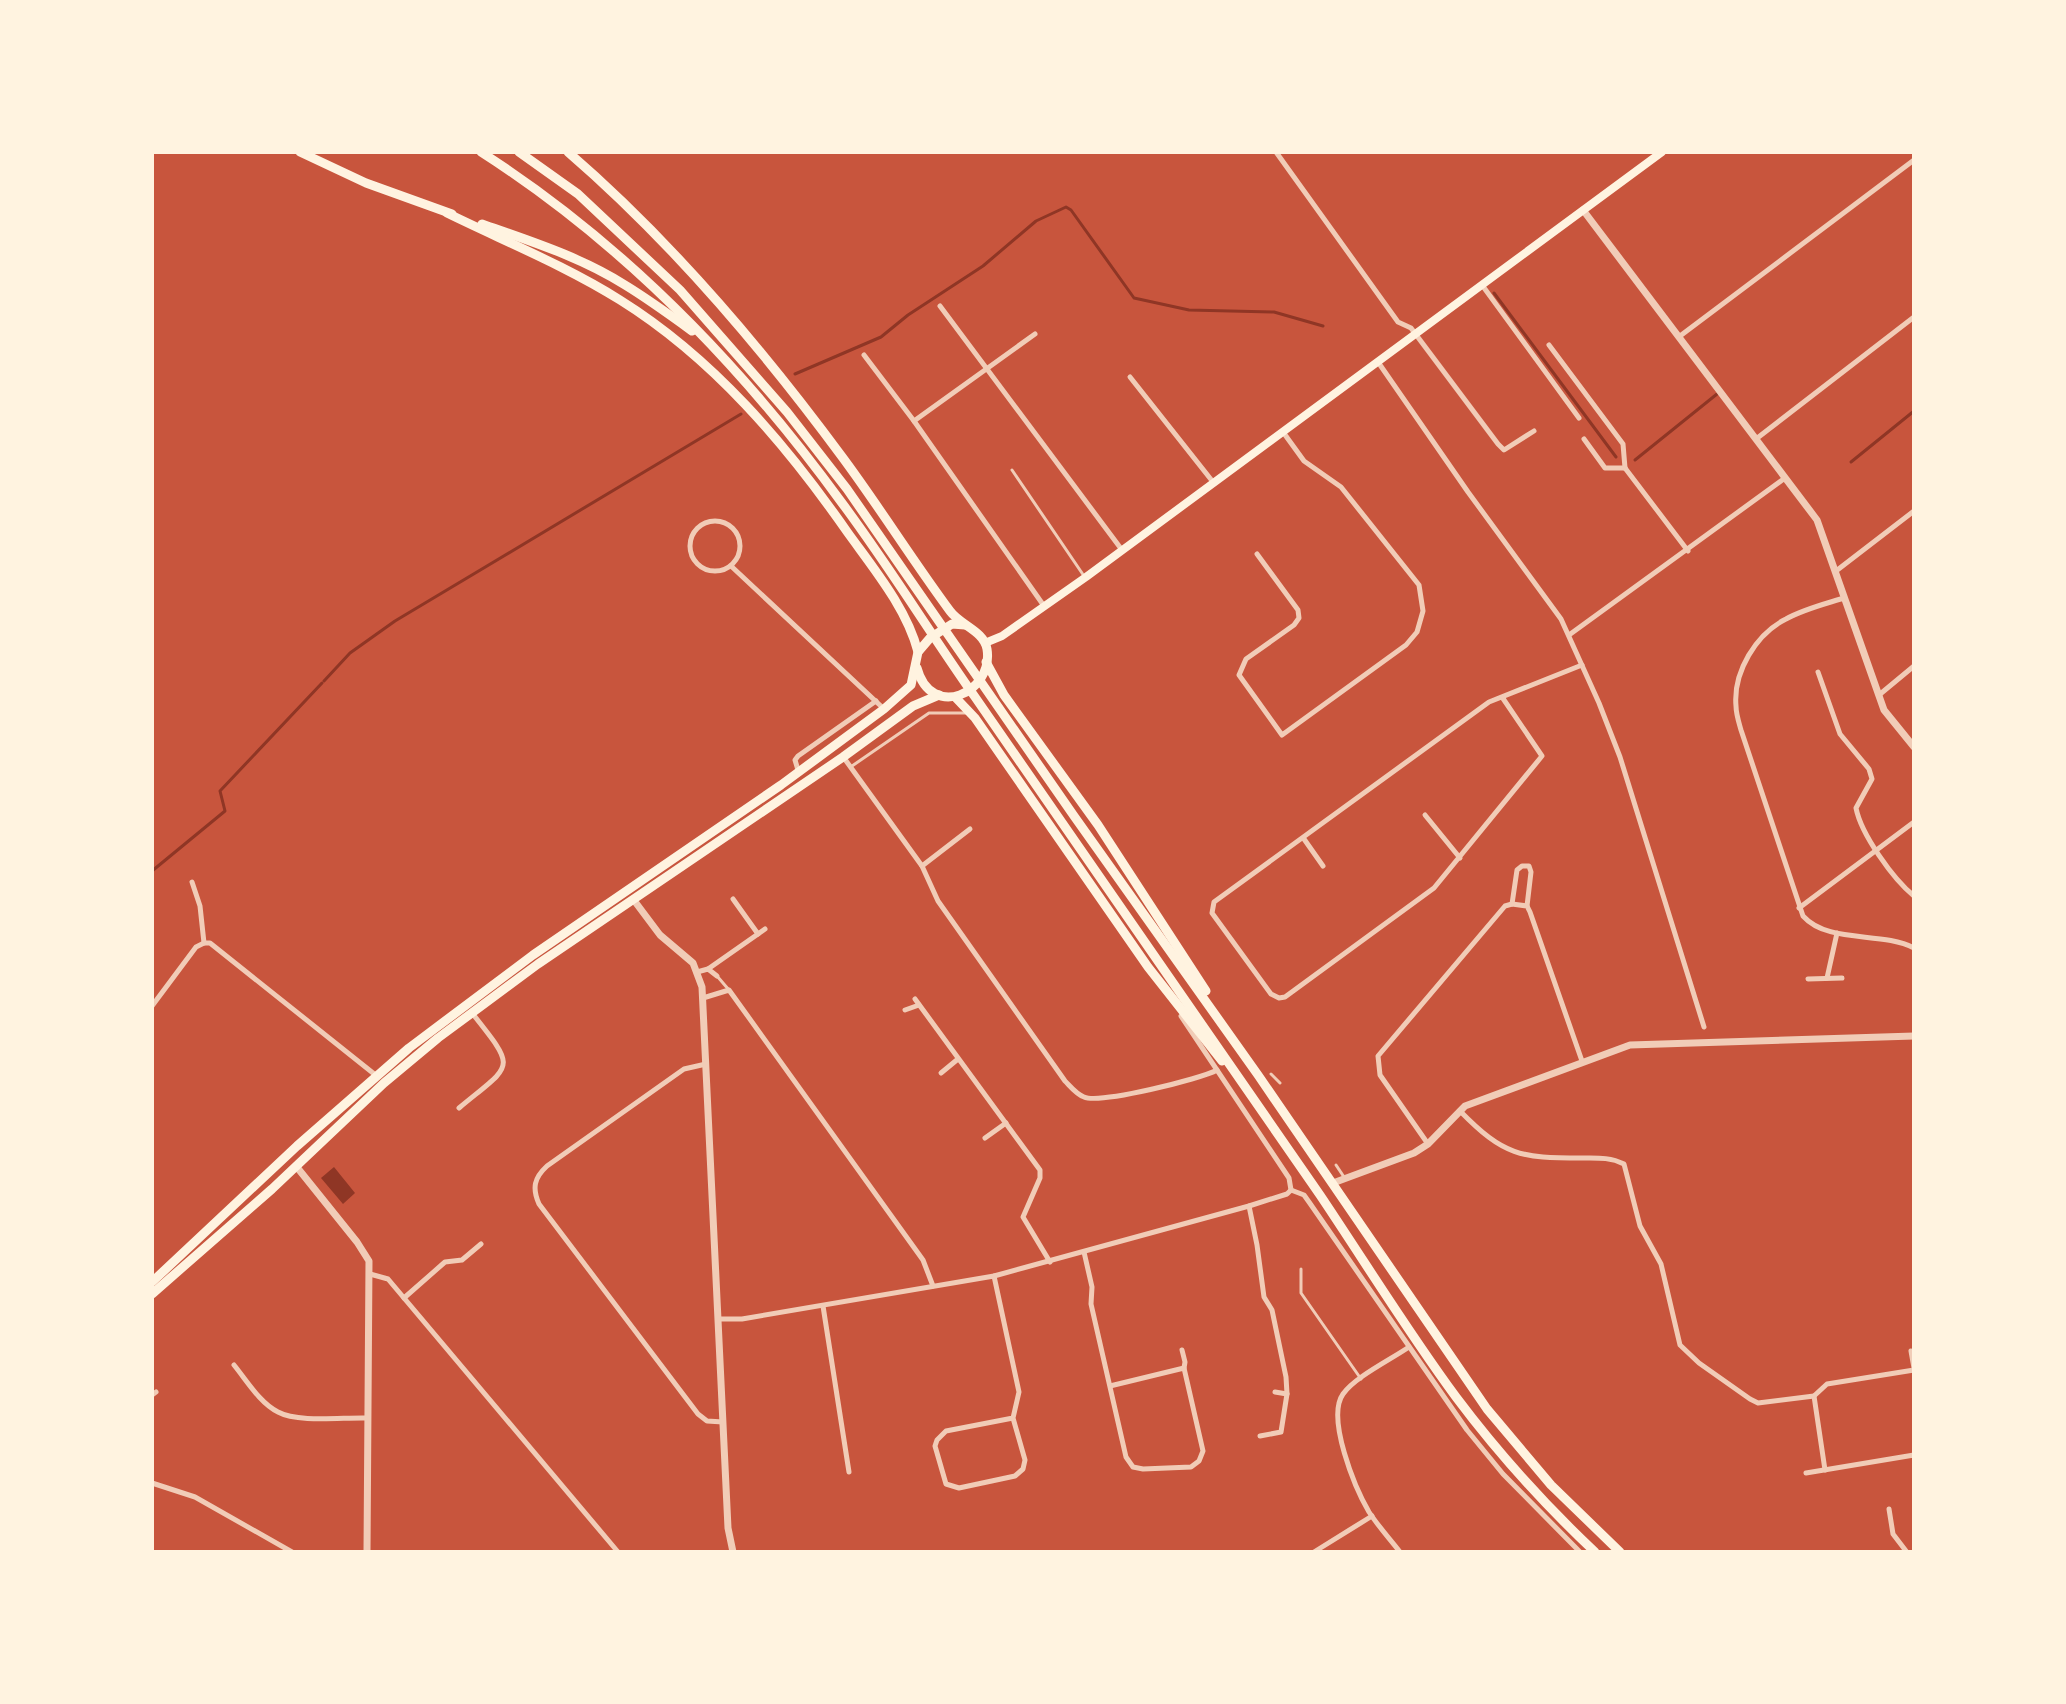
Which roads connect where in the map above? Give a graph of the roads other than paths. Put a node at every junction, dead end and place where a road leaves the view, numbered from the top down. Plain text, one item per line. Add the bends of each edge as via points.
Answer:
1 (300, 152) edge
2 (481, 152) edge
3 (519, 152) edge
4 (568, 152) edge
5 (1276, 152) edge
6 (1662, 152) edge
7 (1914, 160) edge
8 (1583, 210) junction
9 (447, 213) junction
10 (1482, 285) junction
11 (940, 306) dead end
12 (1914, 317) edge
13 (1415, 333) junction
14 (1035, 334) dead end
15 (1680, 336) junction
16 (710, 345) junction
17 (1549, 345) dead end
18 (864, 355) dead end
19 (1377, 362) junction
20 (988, 370) junction
21 (1130, 377) dead end
22 (1579, 418) dead end
23 (914, 421) junction
24 (1283, 431) junction
25 (1534, 431) dead end
26 (1584, 439) dead end
27 (1756, 439) junction
28 (1625, 468) junction
29 (1012, 470) dead end
30 (1786, 477) junction
31 (1213, 482) junction
32 (1914, 511) edge
33 (1122, 550) junction
34 (1688, 551) junction
35 (1257, 554) dead end
36 (731, 566) junction
37 (1836, 571) junction
38 (1086, 577) junction
39 (1845, 598) junction
40 (1044, 606) junction
41 (965, 625) junction
42 (1569, 635) junction
43 (985, 643) junction
44 (918, 652) junction
45 (916, 664) junction
46 (1582, 665) junction
47 (1914, 666) edge
48 (984, 667) junction
49 (1818, 672) dead end
50 (939, 695) junction
51 (1879, 695) junction
52 (959, 697) junction
53 (1502, 697) junction
54 (876, 701) junction
55 (884, 709) junction
56 (971, 713) junction
57 (1914, 747) edge
58 (843, 757) junction
59 (851, 767) junction
60 (799, 771) junction
61 (1425, 815) dead end
62 (1914, 822) edge
63 (970, 829) dead end
64 (1304, 839) junction
65 (1878, 851) junction
66 (1460, 858) junction
67 (922, 866) junction
68 (1323, 866) dead end
69 (192, 882) dead end
70 (1914, 896) edge
71 (633, 899) junction
72 (733, 899) dead end
73 (1512, 904) junction
74 (1527, 906) junction
75 (1799, 908) junction
76 (765, 929) dead end
77 (1837, 933) junction
78 (758, 934) junction
79 (204, 943) junction
80 (1914, 948) edge
81 (1148, 967) junction
82 (708, 969) junction
83 (697, 972) junction
84 (717, 976) joint
85 (1827, 978) junction
86 (1842, 978) dead end
87 (1808, 979) dead end
88 (729, 990) junction
89 (703, 998) junction
90 (152, 1006) edge
91 (905, 1010) dead end
92 (471, 1012) junction
93 (1704, 1027) dead end
94 (1914, 1036) edge
95 (958, 1059) junction
96 (1582, 1061) junction
97 (706, 1064) junction
98 (1254, 1068) junction
99 (1217, 1070) junction
100 (941, 1073) dead end
101 (1271, 1074) dead end
102 (380, 1080) junction
103 (1280, 1083) dead end
104 (459, 1108) dead end
105 (1459, 1110) junction
106 (1269, 1121) junction
107 (1006, 1123) junction
108 (985, 1138) dead end
109 (1428, 1144) junction
110 (1336, 1165) dead end
111 (296, 1166) junction
112 (1344, 1177) junction
113 (1333, 1183) junction
114 (1291, 1193) junction
115 (1249, 1206) junction
116 (481, 1244) dead end
117 (1084, 1252) junction
118 (1050, 1262) junction
119 (1301, 1269) dead end
120 (370, 1274) junction
121 (994, 1276) junction
122 (152, 1282) edge
123 (933, 1286) junction
124 (152, 1294) edge
125 (404, 1298) junction
126 (823, 1306) junction
127 (720, 1319) junction
128 (1409, 1347) junction
129 (1182, 1350) dead end
130 (1911, 1351) dead end
131 (234, 1365) dead end
132 (1184, 1368) junction
133 (1914, 1369) edge
134 (1361, 1379) junction
135 (1110, 1386) junction
136 (1275, 1392) dead end
137 (1287, 1394) junction
138 (1814, 1396) junction
139 (368, 1418) junction
140 (1013, 1418) junction
141 (723, 1422) junction
142 (1260, 1436) dead end
143 (1914, 1455) edge
144 (1825, 1470) junction
145 (849, 1472) dead end
146 (1806, 1473) dead end
147 (152, 1483) edge
148 (1889, 1509) dead end
149 (1372, 1516) junction
150 (1914, 1548) edge
151 (292, 1552) edge
152 (367, 1552) edge
153 (618, 1552) edge
154 (733, 1552) edge
155 (1314, 1552) edge
156 (1400, 1552) edge
157 (1580, 1552) edge
158 (1595, 1552) edge
159 (1620, 1552) edge
160 (1906, 1552) edge

1 - 9 highway
2 - 16 highway via 608,245
3 - 98 highway via 578,194 680,290 778,401 847,489
4 - 41 highway via 632,212 765,357
5 - 13 street via 1398,322
6 - 8 main road
7 - 15 street
8 - 10 main road
8 - 15 street
9 - 16 highway via 600,271
9 - 44 highway via 620,300 720,379 819,492 905,618
10 - 13 main road
10 - 22 street
11 - 20 street
12 - 27 street
13 - 19 main road
13 - 25 street via 1504,450
14 - 20 street
15 - 27 street
16 - 106 highway via 840,500
17 - 28 street via 1623,444
18 - 23 street
19 - 24 main road
19 - 42 street
20 - 23 street
20 - 33 street
21 - 31 street
23 - 40 street
24 - 31 main road
24 - 35 street via 1304,461 1341,487 1419,585 1423,611 1417,632 1406,645 1282,735 1239,675 1246,659 1299,618
26 - 28 street via 1605,468
27 - 30 street
28 - 34 street
29 - 38 lane
30 - 34 street
30 - 37 street via 1817,520
31 - 33 main road
32 - 37 street
33 - 38 main road
34 - 42 street
36 - 36 street via 711,571 693,559 690,539 700,525 714,520 734,529 741,549
36 - 54 street
37 - 39 street
38 - 40 main road
39 - 51 street
39 - 75 street via 1786,618 1767,631 1740,676 1735,705
40 - 43 main road
41 - 43 highway
41 - 44 highway via 952,624 938,632
42 - 46 street
43 - 48 highway
44 - 45 highway
45 - 50 highway via 923,682
45 - 55 highway via 911,685
46 - 53 street
46 - 93 street via 1620,757
47 - 51 street
48 - 52 highway
48 - 98 highway via 1098,825
49 - 65 street via 1840,734 1869,769 1872,779 1856,808
50 - 52 highway
50 - 58 highway via 913,706
51 - 57 street via 1884,710
52 - 56 highway
53 - 64 street
53 - 66 street via 1542,756
54 - 55 street
54 - 60 street via 798,756
55 - 60 highway
56 - 59 lane via 929,713
56 - 81 highway
58 - 59 street
58 - 71 highway
59 - 67 street
60 - 102 highway via 467,1003
61 - 66 street
62 - 65 street
63 - 67 street
64 - 66 street via 1212,907 1271,994 1279,998 1424,898
64 - 68 street
65 - 70 street
65 - 75 street
67 - 99 street via 938,901 1075,1091 1109,1099
69 - 79 street
71 - 83 street
71 - 92 highway
72 - 78 street
73 - 74 street
73 - 74 street via 1517,870 1529,866
73 - 109 street via 1378,1056 1380,1075
74 - 96 street
75 - 77 street via 1818,928
76 - 78 street
77 - 80 street via 1885,938
77 - 85 street
78 - 82 street
79 - 90 street
79 - 102 street
81 - 99 street
81 - 106 highway
82 - 83 street
82 - 84 street
83 - 89 street
84 - 88 lane
85 - 86 street
85 - 87 street
88 - 89 street
88 - 123 street via 923,1260
89 - 97 street
91 - 95 street via 917,1002
92 - 102 highway
92 - 104 street via 505,1062 501,1072
94 - 96 street via 1634,1044
95 - 100 street
95 - 107 street
96 - 105 street
97 - 127 street
97 - 141 street via 684,1069 547,1166 534,1183 534,1194 698,1414
98 - 113 highway
99 - 114 street via 1289,1178
101 - 103 lane
102 - 111 highway
102 - 122 highway
105 - 109 street
105 - 138 street via 1487,1138 1519,1154 1612,1158 1624,1164 1640,1226 1661,1264 1680,1345 1758,1403
106 - 158 highway via 1453,1392 1523,1479
107 - 108 street
107 - 118 street via 1040,1170 1023,1217
109 - 112 street
110 - 112 lane
111 - 120 street via 364,1251
111 - 124 highway
112 - 113 street
113 - 159 highway via 1487,1409 1551,1485
114 - 115 street
114 - 128 street via 1304,1195
115 - 117 street
115 - 137 street
116 - 125 street via 462,1260 445,1262
117 - 118 street
117 - 135 street
118 - 121 street
119 - 134 lane via 1301,1293
120 - 125 street via 388,1279
120 - 139 street
121 - 123 street
121 - 140 street via 1019,1392
123 - 126 street
125 - 153 street
126 - 127 street
126 - 145 street
127 - 141 street
128 - 134 street
128 - 157 street via 1503,1474
129 - 132 street
130 - 133 street
131 - 139 street via 276,1411
132 - 135 street
132 - 135 street via 1203,1451 1191,1467 1133,1467 1126,1457
133 - 138 street via 1827,1384
134 - 149 street via 1341,1396 1336,1410 1346,1455
136 - 137 street
137 - 142 street via 1281,1432
138 - 144 street
139 - 152 street
140 - 140 street via 1023,1469 1015,1476 959,1488 946,1484 935,1446 941,1435
141 - 154 street
143 - 144 street
144 - 146 street
147 - 151 street via 195,1497
148 - 160 street via 1893,1534
149 - 155 street
149 - 156 street
150 - 160 street

